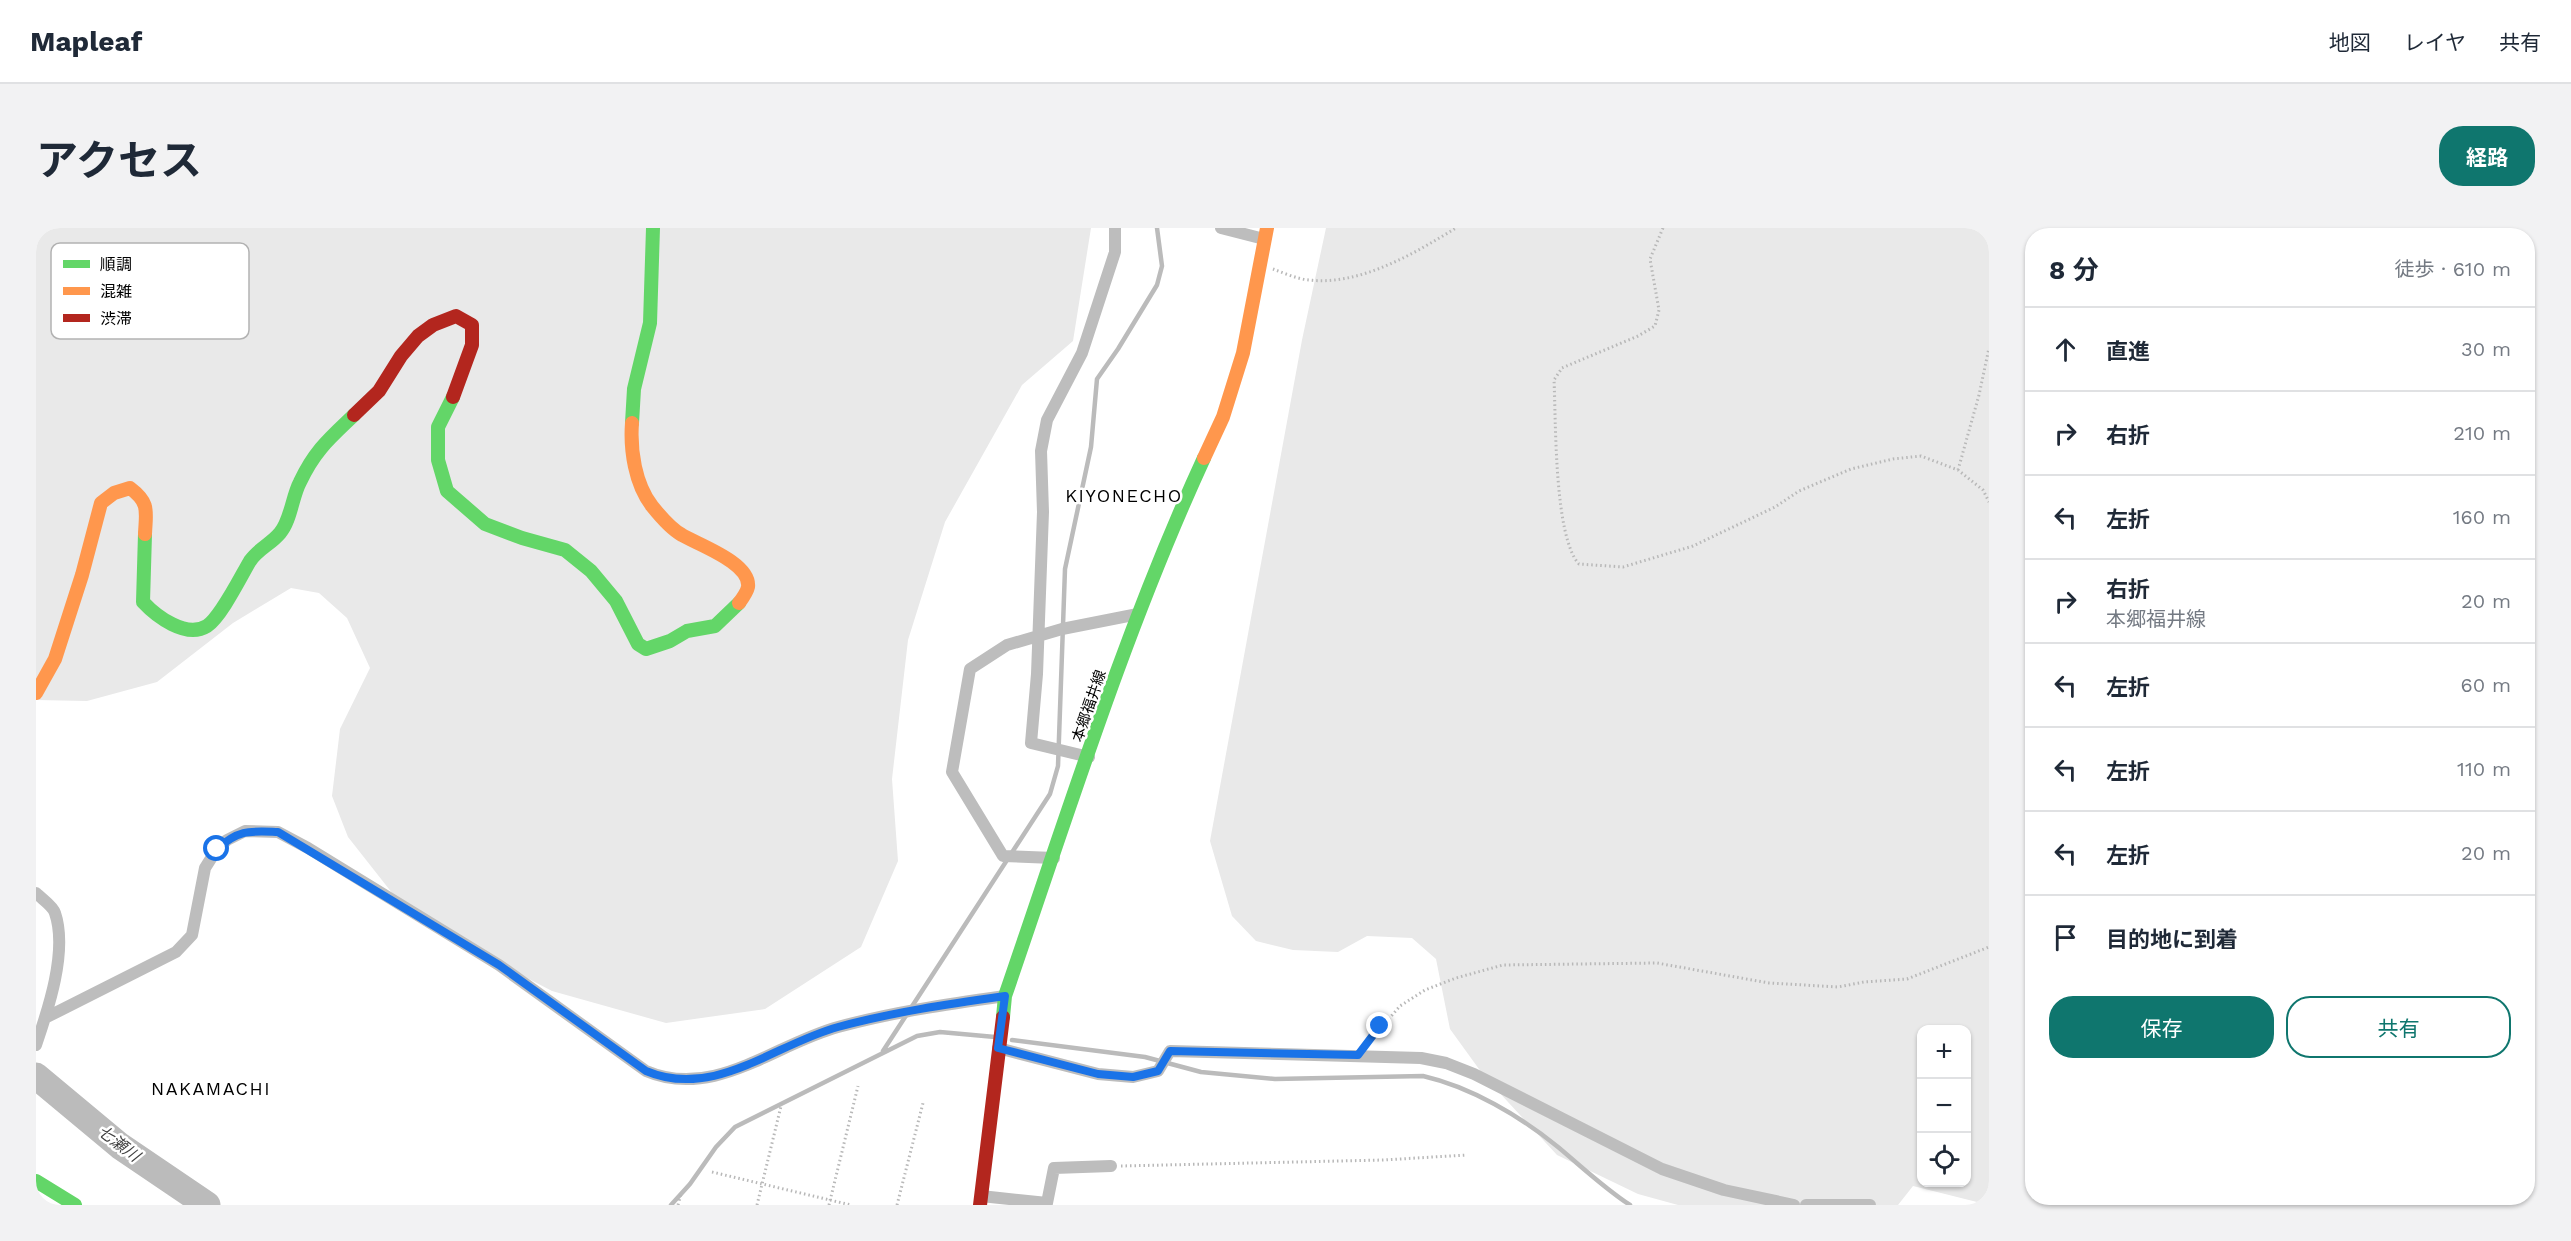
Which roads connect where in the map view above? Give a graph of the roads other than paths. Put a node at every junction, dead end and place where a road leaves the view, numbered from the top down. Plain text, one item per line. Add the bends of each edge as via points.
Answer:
1 (653, 228) edge
2 (1115, 228) edge
3 (1221, 228) edge
4 (1265, 233) edge
5 (1138, 614) junction
6 (1038, 636) junction
7 (36, 693) edge
8 (1089, 757) junction
9 (1054, 858) junction
10 (36, 893) edge
11 (1005, 996) junction
12 (45, 1018) junction
13 (36, 1045) edge
14 (998, 1048) junction
15 (1111, 1166) road end
16 (36, 1181) edge
17 (980, 1201) edge
18 (75, 1205) edge
19 (1794, 1205) edge
20 (1806, 1205) edge
21 (1870, 1205) edge

1 - 7 street via 650,323 634,389 632,438 637,476 651,505 679,534 734,562 747,579 748,588 740,602 715,626 687,631 646,649 638,644 616,601 591,571 566,550 485,524 447,491 438,460 438,427 472,345 472,324 456,316 418,336 379,391 317,450 299,483 281,532 254,555 207,626 182,628 154,615 143,602 146,504 141,496 130,488 101,503 55,659
2 - 6 street via 1115,252 1082,353 1047,420 1041,451
3 - 4 street
4 - 5 street, 本郷福井線 via 1243,353 1223,417 1168,536
5 - 6 street
5 - 8 street, 本郷福井線
6 - 8 street via 1031,743
6 - 9 street via 1007,645 970,669 952,772 1003,856
8 - 9 street, 本郷福井線
9 - 11 street, 本郷福井線
10 - 12 street via 55,911 59,942
11 - 12 street via 883,1015 834,1028 705,1079 663,1078 646,1071 499,965 308,848 278,832 245,831 217,849 205,868 192,934 176,952
11 - 14 street, 本郷福井線
12 - 13 street
14 - 17 street, 本郷福井線
14 - 19 street via 1098,1074 1133,1077 1158,1071 1170,1051 1421,1058 1474,1074 1662,1169 1724,1190
15 - 17 street via 1054,1168 1047,1203
16 - 18 street
20 - 21 street

